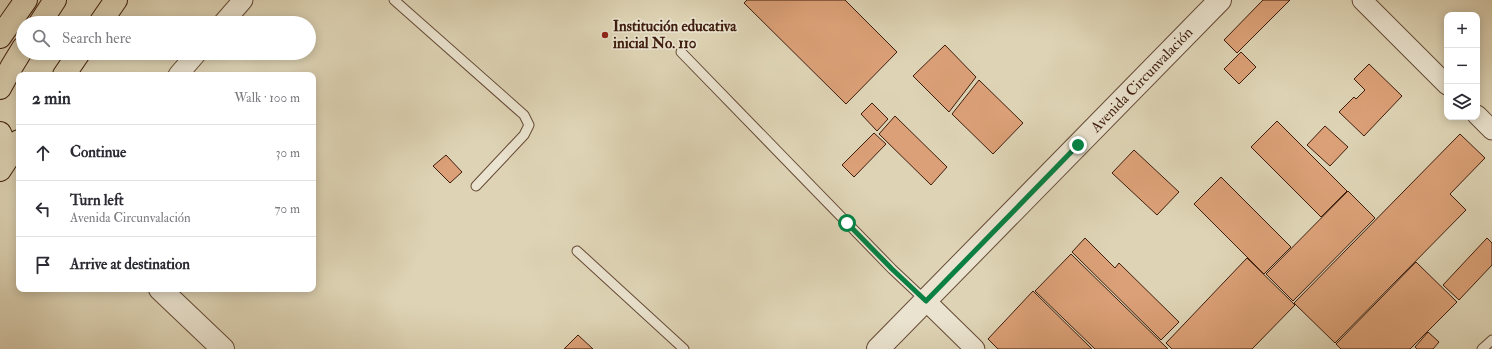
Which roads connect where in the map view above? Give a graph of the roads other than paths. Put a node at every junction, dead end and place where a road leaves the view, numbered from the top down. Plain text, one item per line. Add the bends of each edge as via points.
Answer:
1 (26, 0) edge
2 (55, 0) edge
3 (116, 0) edge
4 (243, 0) edge
5 (394, 0) edge
6 (1220, 0) edge
7 (1362, 0) edge
8 (45, 16) edge
9 (105, 16) edge
10 (229, 16) edge
11 (0, 37) edge
12 (681, 52) dead end
13 (16, 59) edge
14 (74, 60) edge
15 (191, 60) edge
16 (66, 72) edge
17 (181, 72) edge
18 (1446, 84) edge
19 (0, 88) edge
20 (1480, 118) edge
21 (1492, 130) edge
22 (13, 145) edge
23 (0, 170) edge
24 (476, 186) dead end
25 (577, 252) dead end
26 (163, 292) edge
27 (926, 301) junction
28 (1492, 340) edge
29 (223, 349) edge
30 (684, 349) edge
31 (878, 349) edge
32 (975, 349) edge
33 (1482, 349) edge

1 - 11 highway
2 - 8 highway
3 - 9 highway
4 - 10 street
5 - 24 lane via 524,115 529,125 524,135
6 - 27 street, Avenida Circunvalación
7 - 18 street
12 - 27 lane
13 - 19 highway
14 - 16 highway
15 - 17 street
20 - 21 street
22 - 23 highway
25 - 30 lane
26 - 29 street
27 - 31 street, Avenida Circunvalación
27 - 32 street
28 - 33 lane

